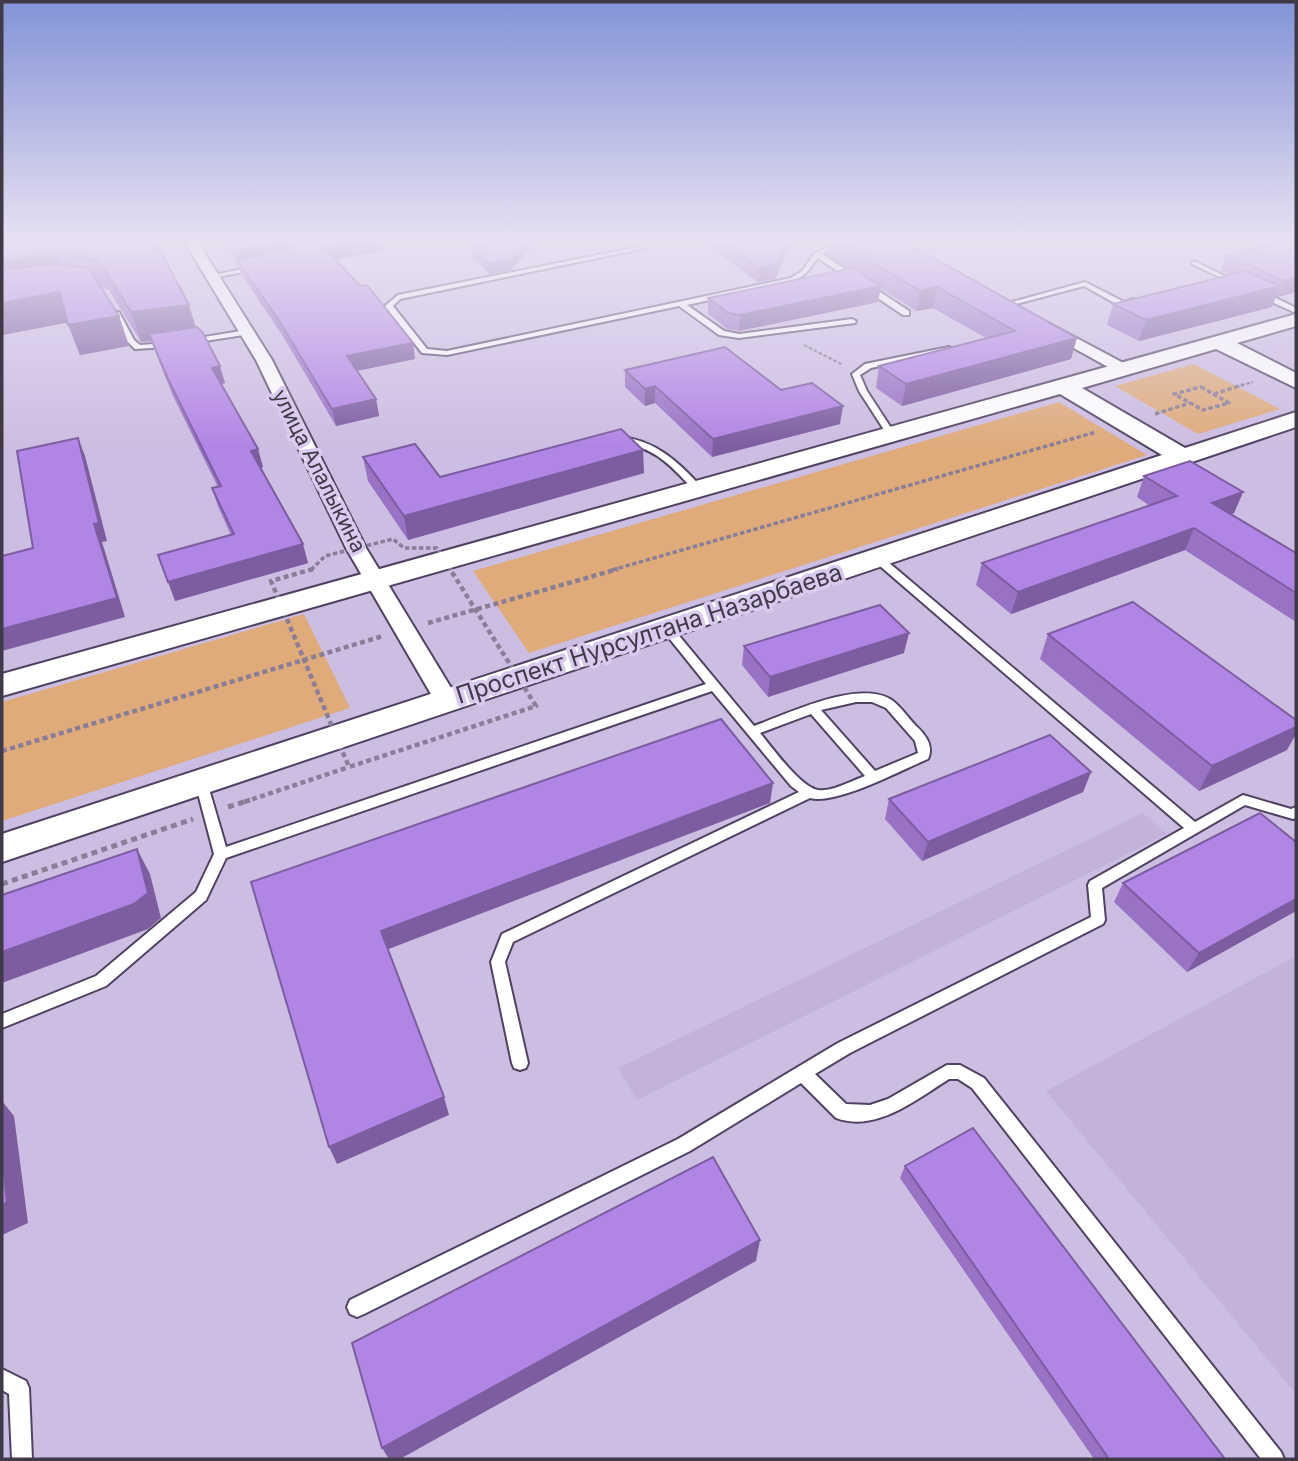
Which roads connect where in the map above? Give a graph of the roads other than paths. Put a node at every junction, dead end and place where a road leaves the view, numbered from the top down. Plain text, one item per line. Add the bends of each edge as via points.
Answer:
1 (113, 309) edge
2 (233, 309) edge
3 (392, 309) edge
4 (656, 309) edge
5 (688, 309) edge
6 (900, 309) edge
7 (1015, 309) edge
8 (906, 313) dead end
9 (1296, 320) edge
10 (852, 321) dead end
11 (247, 331) junction
12 (184, 342) edge
13 (1218, 342) junction
14 (171, 344) edge
15 (962, 346) edge
16 (1124, 369) junction
17 (1296, 381) edge
18 (1063, 386) junction
19 (1296, 419) edge
20 (891, 434) junction
21 (609, 441) edge
22 (1183, 457) junction
23 (697, 488) junction
24 (877, 558) junction
25 (375, 579) junction
26 (667, 628) junction
27 (2, 685) edge
28 (714, 686) junction
29 (447, 701) junction
30 (814, 710) junction
31 (752, 731) junction
32 (873, 777) junction
33 (201, 782) junction
34 (808, 793) junction
35 (1296, 813) edge
36 (1194, 829) junction
37 (2, 848) edge
38 (221, 854) junction
39 (2, 1021) edge
40 (520, 1063) dead end
41 (803, 1073) junction
42 (357, 1307) dead end
43 (2, 1379) edge
44 (22, 1459) edge
45 (1273, 1459) edge

1 - 14 lane via 138,346
2 - 11 street, улица Алалыкина
3 - 4 lane via 425,351 447,353
5 - 10 lane via 722,333 739,336
6 - 8 lane
7 - 16 street
9 - 13 main road
11 - 12 lane
11 - 25 street, улица Алалыкина
13 - 16 main road
13 - 17 main road
15 - 20 lane via 868,366 859,372 855,378
16 - 18 main road
18 - 20 main road
18 - 22 main road
19 - 22 main road, Проспект Нурсултана Назарбаева
20 - 23 main road
21 - 23 lane via 625,439 660,453
22 - 24 main road, Проспект Нурсултана Назарбаева
23 - 25 main road
24 - 26 main road, Проспект Нурсултана Назарбаева
24 - 36 lane
25 - 27 main road
25 - 29 street, улица Алалыкина
26 - 28 lane
26 - 29 main road, Проспект Нурсултана Назарбаева
28 - 31 lane
28 - 38 lane
29 - 33 main road, Проспект Нурсултана Назарбаева
30 - 31 lane
30 - 32 lane
30 - 32 lane via 872,697 885,701 921,738 924,756
31 - 34 lane
32 - 34 lane via 823,796
33 - 37 main road, Проспект Нурсултана Назарбаева
33 - 38 lane
34 - 40 lane via 507,939 498,962
35 - 36 lane via 1242,800
36 - 41 lane via 1095,885 1098,920
38 - 39 lane via 201,896 101,981
41 - 42 lane via 684,1145
41 - 45 lane via 842,1112 870,1113 893,1105 947,1072 960,1072 978,1083
43 - 44 lane via 19,1388

